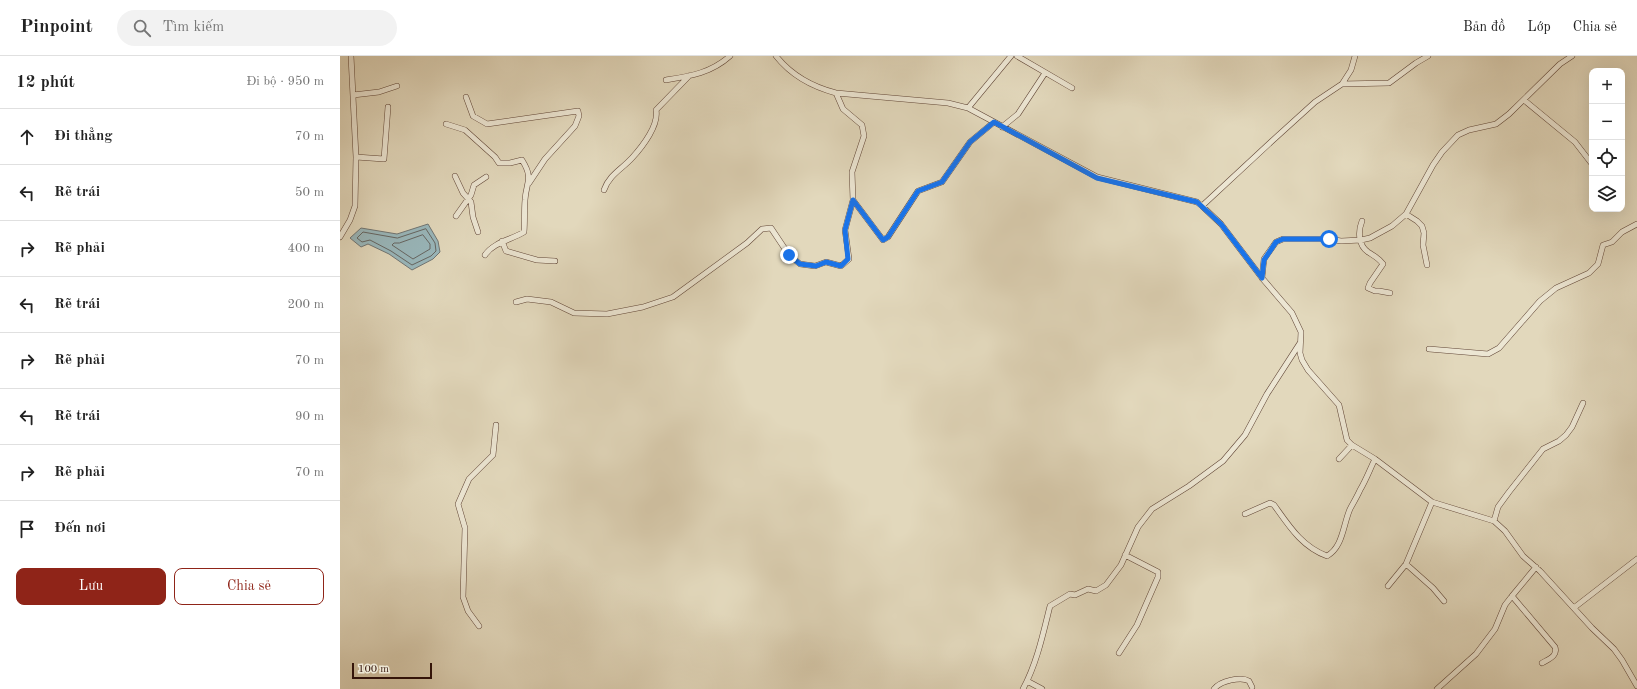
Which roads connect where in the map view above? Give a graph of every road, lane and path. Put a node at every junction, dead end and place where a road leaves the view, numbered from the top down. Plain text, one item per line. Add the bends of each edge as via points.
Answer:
1 (351, 56) edge
2 (730, 56) edge
3 (776, 56) edge
4 (1011, 56) edge
5 (1017, 56) edge
6 (1355, 56) edge
7 (1428, 56) edge
8 (1572, 56) edge
9 (1045, 73) junction
10 (689, 76) junction
11 (666, 80) dead end
12 (1342, 84) junction
13 (397, 86) dead end
14 (1072, 88) dead end
15 (836, 93) junction
16 (353, 95) junction
17 (466, 97) dead end
18 (1524, 100) junction
19 (388, 107) dead end
20 (968, 108) junction
21 (994, 122) junction
22 (446, 124) dead end
23 (1002, 127) junction
24 (356, 157) junction
25 (1589, 160) edge
26 (454, 176) dead end
27 (486, 177) dead end
28 (529, 183) junction
29 (604, 190) dead end
30 (468, 199) junction
31 (853, 200) junction
32 (1202, 206) junction
33 (1406, 214) junction
34 (456, 216) dead end
35 (1362, 221) dead end
36 (1637, 224) edge
37 (478, 232) dead end
38 (340, 237) edge
39 (1361, 240) junction
40 (502, 241) junction
41 (485, 255) dead end
42 (555, 261) dead end
43 (1427, 264) dead end
44 (1262, 278) junction
45 (1390, 293) dead end
46 (516, 302) dead end
47 (1301, 342) junction
48 (1429, 349) dead end
49 (1583, 403) dead end
50 (496, 425) dead end
51 (1352, 446) junction
52 (1340, 459) dead end
53 (1374, 459) junction
54 (1432, 502) junction
55 (1245, 514) dead end
56 (1494, 521) junction
57 (1125, 555) junction
58 (1637, 559) edge
59 (1406, 564) junction
60 (1536, 567) junction
61 (1388, 586) dead end
62 (1512, 596) junction
63 (1444, 601) dead end
64 (1575, 607) junction
65 (479, 626) dead end
66 (1119, 653) dead end
67 (1542, 663) dead end
68 (1027, 681) junction
69 (1637, 686) edge
70 (1252, 687) dead end
71 (1023, 689) edge
72 (1042, 689) edge
73 (1214, 689) edge
74 (1437, 689) edge

1 - 16 street
2 - 10 street via 720,65
3 - 15 street via 810,84
4 - 20 street
5 - 9 street
6 - 12 street via 1351,70
7 - 12 street via 1389,83
8 - 18 street via 1560,64
9 - 14 street
9 - 23 street via 1018,114
10 - 11 street
10 - 29 street via 656,110 658,117 652,131 632,158 606,182
12 - 32 street via 1315,102
13 - 16 street via 379,92
15 - 20 street
15 - 31 street via 843,109 862,125 864,136 852,172
16 - 24 street
17 - 28 street via 474,116 487,124 578,111 575,126 545,159
18 - 25 street via 1575,142
18 - 33 street via 1496,124 1469,130 1449,143 1433,165
19 - 24 street via 384,159
20 - 21 street
21 - 23 street
21 - 31 street via 970,142 942,182 918,191 888,237 883,240
22 - 28 street via 465,130 499,163 522,160 527,168
23 - 32 street via 1097,178 1197,202
24 - 38 street via 354,210
26 - 30 street
27 - 30 street via 474,185
28 - 40 street via 525,199 524,232
30 - 34 street
30 - 37 street via 471,202
31 - 46 street via 845,230 848,259 841,266 826,262 816,266 800,264 789,255 771,228 762,229 747,243 673,297 642,307 607,314 574,313 552,302 527,299
32 - 44 street via 1221,224
33 - 39 street via 1377,235
33 - 43 street via 1422,226
35 - 39 street via 1359,236
36 - 48 street via 1604,245 1598,264 1589,272 1556,288 1540,301 1499,348 1488,354
39 - 44 street via 1283,239 1276,242 1264,260
39 - 45 street via 1367,251 1383,264 1368,288
40 - 41 street
40 - 42 street via 506,251 537,260
44 - 47 street via 1292,313 1301,332
47 - 51 street via 1302,360 1339,405 1347,440
47 - 57 street via 1267,394 1245,435 1223,461 1152,509 1138,527
49 - 56 street via 1566,435 1543,450 1498,507
50 - 65 street via 493,455 469,479 458,504 465,528 463,597 468,611
51 - 52 street
51 - 53 street
53 - 54 street
53 - 55 street via 1345,520 1344,532 1333,553 1327,556 1310,548 1274,505 1270,503
54 - 56 street
54 - 59 street
56 - 60 street via 1505,531 1523,556
57 - 66 street via 1158,572 1158,577 1137,625
57 - 68 street via 1106,585 1096,592 1088,589 1075,595 1070,594 1050,606
58 - 64 street
59 - 61 street
59 - 63 street
60 - 62 street
60 - 64 street
62 - 67 street via 1555,647 1555,654
62 - 74 street via 1505,605 1495,629 1476,654
64 - 69 street via 1592,628 1614,648
68 - 71 street
68 - 72 street
70 - 73 street via 1246,679 1224,682

